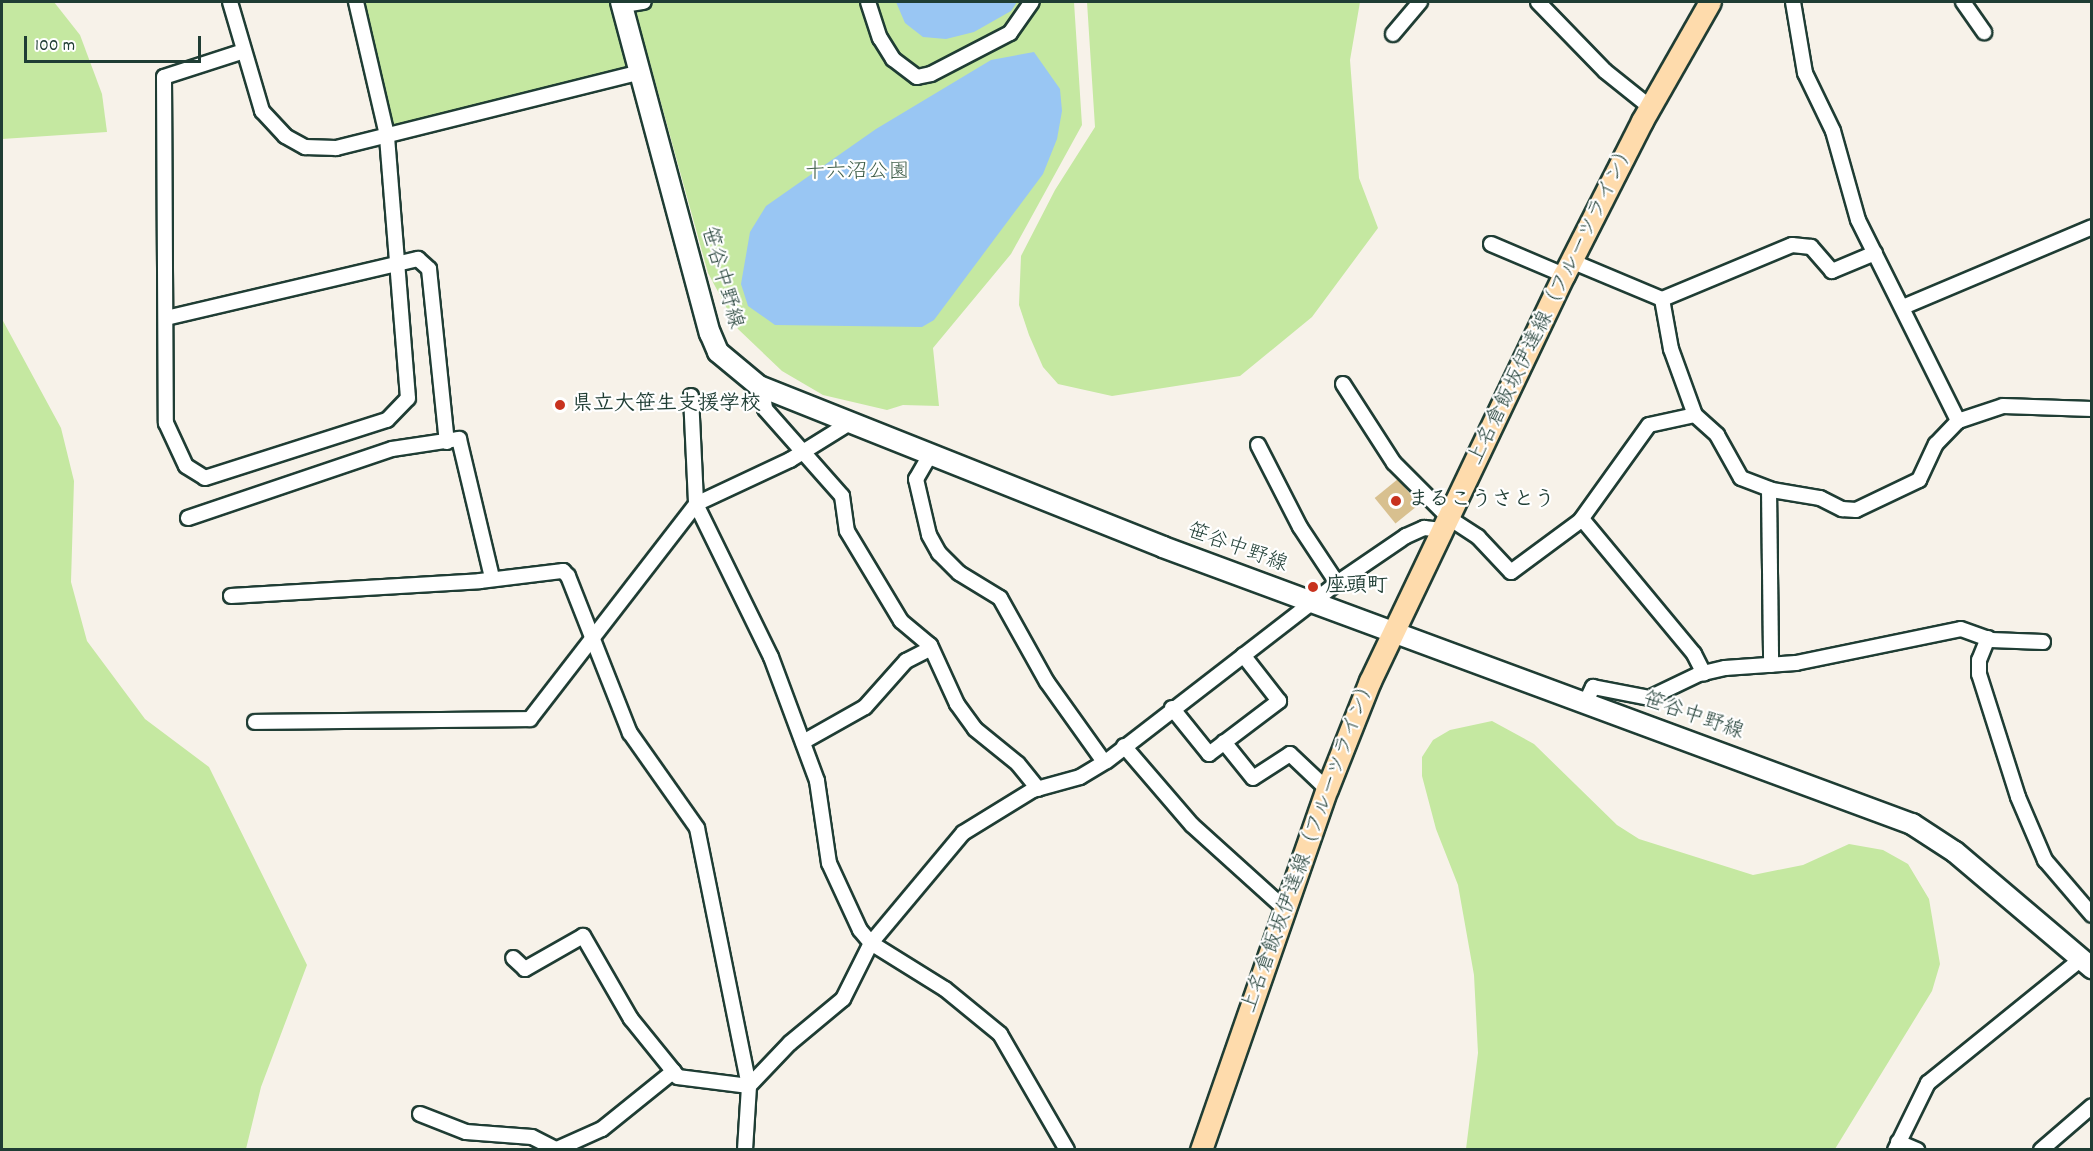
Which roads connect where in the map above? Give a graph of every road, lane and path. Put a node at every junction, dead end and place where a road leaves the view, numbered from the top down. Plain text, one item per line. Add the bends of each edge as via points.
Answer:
1 (230, 2) edge
2 (356, 2) edge
3 (622, 2) edge
4 (644, 2) edge
5 (868, 2) edge
6 (1032, 2) edge
7 (1420, 2) edge
8 (1538, 2) edge
9 (1710, 2) edge
10 (1793, 2) edge
11 (1963, 2) edge
12 (1984, 32) dead end
13 (1393, 34) dead end
14 (244, 51) junction
15 (640, 72) junction
16 (1650, 107) junction
17 (387, 135) junction
18 (2091, 227) edge
19 (1491, 244) dead end
20 (1875, 253) junction
21 (398, 262) junction
22 (1568, 268) junction
23 (1662, 299) junction
24 (1904, 307) junction
25 (166, 318) junction
26 (1343, 384) dead end
27 (762, 387) junction
28 (691, 396) dead end
29 (2091, 409) edge
30 (1695, 415) junction
31 (1958, 421) junction
32 (851, 422) junction
33 (447, 442) junction
34 (1258, 445) dead end
35 (801, 453) junction
36 (930, 455) junction
37 (1769, 489) junction
38 (696, 504) junction
39 (188, 518) dead end
40 (1582, 519) junction
41 (1446, 524) junction
42 (492, 578) junction
43 (1337, 583) junction
44 (231, 596) dead end
45 (1311, 602) junction
46 (1392, 633) junction
47 (594, 634) junction
48 (1988, 638) junction
49 (2043, 642) dead end
50 (931, 648) junction
51 (1243, 655) junction
52 (1771, 665) junction
53 (1704, 674) junction
54 (1585, 704) junction
55 (1172, 708) junction
56 (255, 722) dead end
57 (803, 742) junction
58 (1224, 742) junction
59 (1124, 746) junction
60 (1104, 762) junction
61 (1038, 789) junction
62 (1327, 789) junction
63 (1285, 909) junction
64 (2091, 915) edge
65 (871, 943) junction
66 (513, 958) dead end
67 (2089, 966) edge
68 (674, 1071) junction
69 (749, 1086) junction
70 (2091, 1106) edge
71 (420, 1114) dead end
72 (1896, 1146) edge
73 (556, 1149) edge
74 (745, 1149) edge
75 (1067, 1149) edge
76 (1201, 1149) edge
77 (1917, 1149) edge
78 (2041, 1149) edge

1 - 14 street
2 - 17 street
3 - 4 street
3 - 15 street, 笹谷中野線
5 - 6 street via 888,52 917,77 931,74 1010,33
7 - 13 street
8 - 16 street via 1605,71
9 - 16 main road, 上名倉飯坂伊達線（フルーツライン）
10 - 20 street via 1804,73 1833,131 1856,212
11 - 12 street
14 - 17 street via 262,111 285,135 305,147 336,148
14 - 25 street via 164,77
15 - 17 street
15 - 27 street, 笹谷中野線 via 710,333 718,352
16 - 22 main road, 上名倉飯坂伊達線（フルーツライン）
17 - 21 street
18 - 24 street
19 - 22 street
20 - 23 street via 1832,272 1811,247 1792,246
20 - 24 street
21 - 25 street
21 - 25 street via 408,398 387,420 205,478 186,466 166,423
21 - 33 street via 418,259 429,268
22 - 23 street
22 - 41 main road, 上名倉飯坂伊達線（フルーツライン）
23 - 30 street via 1671,349
24 - 31 street
26 - 41 street via 1394,463
27 - 32 street, 笹谷中野線
27 - 35 street via 765,409
28 - 38 street
29 - 31 street via 2003,406
30 - 37 street via 1717,435 1737,474
30 - 40 street via 1649,425
31 - 37 street via 1936,444 1919,480 1856,510 1842,509 1820,498
32 - 35 street
32 - 36 street, 笹谷中野線
33 - 39 street via 392,449
33 - 42 street via 459,439
34 - 43 street via 1300,527
35 - 38 street
35 - 50 street via 842,496 847,531 901,621
36 - 45 street, 笹谷中野線
36 - 60 street via 916,479 929,535 939,553 959,573 1000,598 1047,682
37 - 52 street
38 - 47 street
38 - 57 street via 771,657
40 - 41 street via 1511,572 1478,537
40 - 53 street via 1694,654
41 - 43 street via 1407,536
41 - 46 main road, 上名倉飯坂伊達線（フルーツライン）
42 - 44 street
42 - 47 street via 563,571
43 - 45 street
45 - 46 street, 笹谷中野線
45 - 51 street
46 - 54 street, 笹谷中野線
46 - 62 main road, 上名倉飯坂伊達線（フルーツライン）
47 - 56 street via 530,719
47 - 69 street via 630,733 697,828
48 - 49 street
48 - 52 street via 1961,629 1878,649
48 - 64 street via 1978,660 1980,674 2018,797 2045,860
50 - 57 street via 906,661 865,707
50 - 61 street via 945,683 975,729 1018,764
51 - 55 street
51 - 58 street via 1279,702
52 - 53 street
53 - 54 street via 1649,698 1593,687
54 - 67 street, 笹谷中野線 via 1797,778 1912,824 1955,852
55 - 58 street via 1209,754
55 - 59 street
57 - 65 street via 817,781 829,863
58 - 62 street via 1252,778 1290,754
59 - 60 street
59 - 63 street via 1192,825
60 - 61 street via 1080,777
61 - 65 street via 963,833
62 - 63 main road, 上名倉飯坂伊達線（フルーツライン）
63 - 76 main road, 上名倉飯坂伊達線（フルーツライン）
65 - 69 street via 843,999 790,1043
65 - 75 street via 945,989 1000,1034
66 - 68 street via 525,969 584,936 631,1019
67 - 72 street via 1928,1083
68 - 69 street via 683,1080
68 - 73 street via 602,1129
69 - 74 street
70 - 78 street
71 - 73 street via 466,1132 532,1137
72 - 77 street

